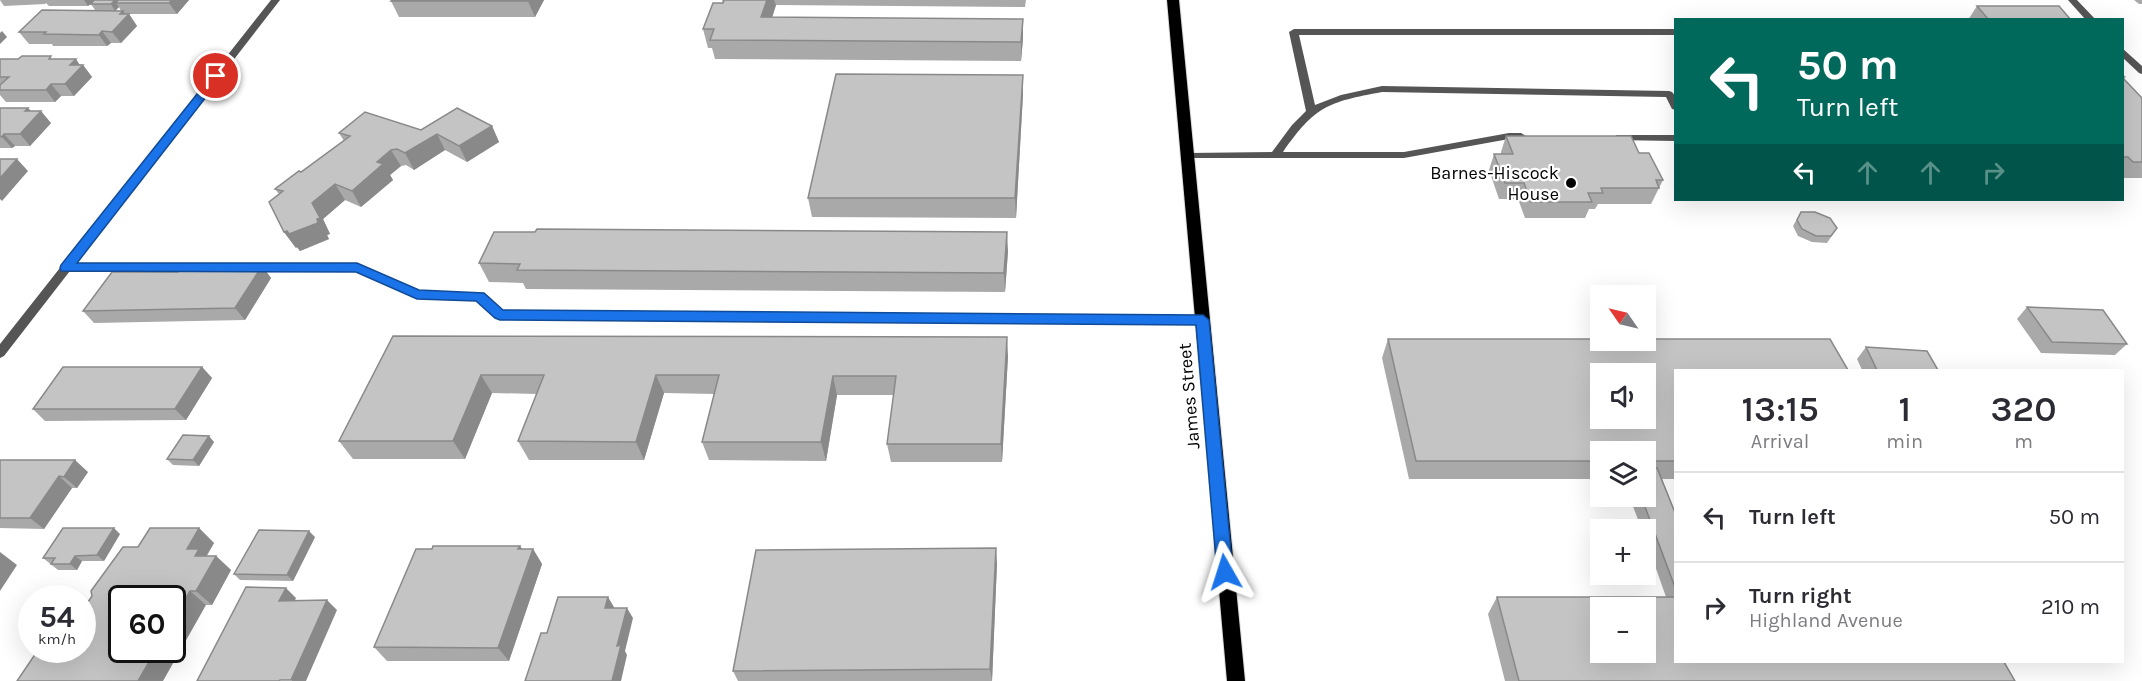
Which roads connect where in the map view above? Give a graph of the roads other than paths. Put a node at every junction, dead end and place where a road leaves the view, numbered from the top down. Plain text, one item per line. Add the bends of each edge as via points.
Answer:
1 (276, 0) edge
2 (1173, 0) edge
3 (2072, 0) edge
4 (2090, 18) edge
5 (1674, 32) edge
6 (2124, 53) edge
7 (2142, 71) edge
8 (1674, 103) edge
9 (1311, 112) junction
10 (1533, 136) edge
11 (1604, 137) edge
12 (1674, 138) edge
13 (1188, 156) junction
14 (1275, 156) junction
15 (66, 268) junction
16 (206, 268) edge
17 (241, 268) edge
18 (1203, 320) junction
19 (0, 353) edge
20 (1236, 681) edge

1 - 15 street
2 - 13 main road, James Street
3 - 4 street
5 - 9 street via 1294,32
6 - 7 street
8 - 9 street via 1669,94 1382,89 1345,96
9 - 14 street
10 - 14 street via 1509,136 1404,155
11 - 12 street
13 - 14 street
13 - 18 main road, James Street
15 - 16 street
15 - 19 street
17 - 18 street via 357,268 417,295 480,296 500,315
18 - 20 main road, James Street

